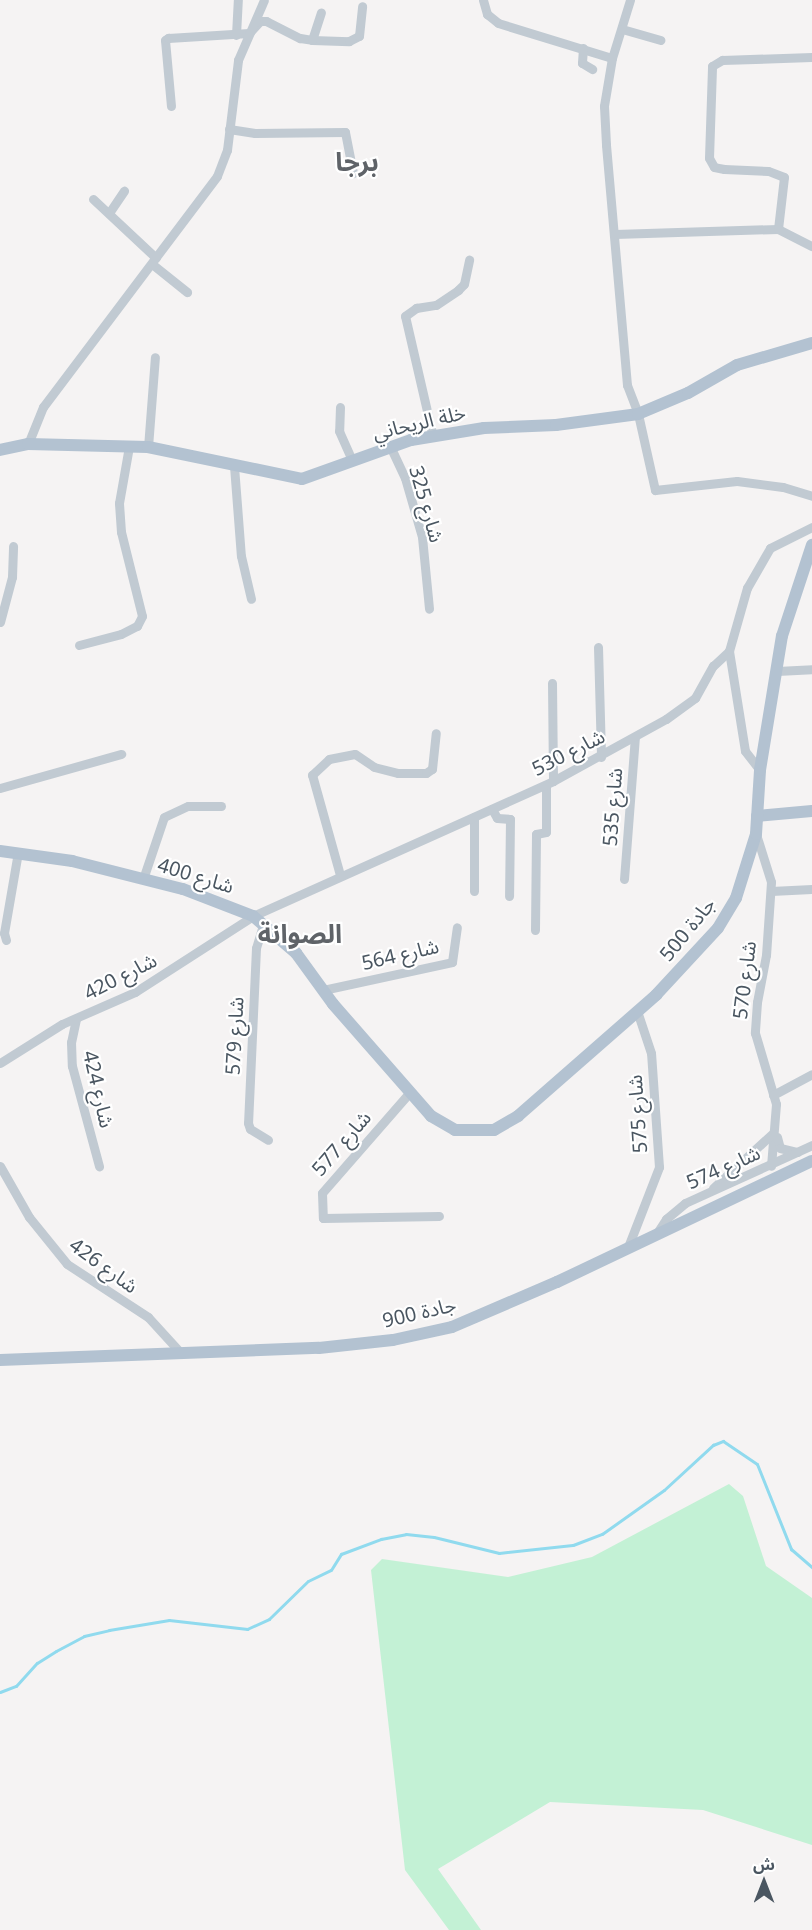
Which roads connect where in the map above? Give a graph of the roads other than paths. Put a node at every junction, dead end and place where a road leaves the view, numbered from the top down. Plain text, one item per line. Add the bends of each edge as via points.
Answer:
1 (238, 0) edge
2 (264, 0) edge
3 (483, 0) edge
4 (630, 0) edge
5 (362, 6) dead end
6 (321, 12) dead end
7 (622, 30) junction
8 (249, 33) junction
9 (236, 35) junction
10 (312, 40) junction
11 (660, 40) dead end
12 (583, 48) junction
13 (812, 57) edge
14 (612, 58) junction
15 (592, 69) dead end
16 (171, 106) dead end
17 (229, 129) junction
18 (353, 173) dead end
19 (124, 191) dead end
20 (93, 199) dead end
21 (109, 213) junction
22 (778, 229) junction
23 (615, 234) junction
24 (812, 246) edge
25 (469, 260) dead end
26 (154, 261) junction
27 (187, 292) dead end
28 (812, 343) edge
29 (155, 357) dead end
30 (340, 407) dead end
31 (639, 414) junction
32 (433, 437) junction
33 (22, 445) junction
34 (129, 446) junction
35 (390, 446) junction
36 (148, 447) junction
37 (0, 450) edge
38 (352, 460) junction
39 (234, 466) junction
40 (812, 496) edge
41 (812, 527) edge
42 (812, 545) edge
43 (13, 546) dead end
44 (251, 599) dead end
45 (429, 609) dead end
46 (0, 622) edge
47 (79, 645) dead end
48 (598, 647) dead end
49 (729, 651) junction
50 (812, 669) edge
51 (777, 671) junction
52 (552, 683) dead end
53 (436, 733) dead end
54 (635, 737) junction
55 (121, 754) dead end
56 (601, 757) junction
57 (760, 770) junction
58 (550, 783) junction
59 (0, 788) edge
60 (221, 806) dead end
61 (492, 809) junction
62 (812, 811) edge
63 (757, 816) junction
64 (474, 817) junction
65 (756, 834) junction
66 (0, 851) edge
67 (18, 852) junction
68 (340, 875) junction
69 (143, 879) junction
70 (624, 879) dead end
71 (812, 889) edge
72 (474, 891) dead end
73 (771, 891) junction
74 (509, 896) dead end
75 (253, 916) junction
76 (263, 925) junction
77 (457, 927) dead end
78 (535, 930) dead end
79 (6, 940) dead end
80 (323, 990) junction
81 (638, 1011) junction
82 (76, 1018) junction
83 (0, 1063) edge
84 (812, 1074) edge
85 (410, 1092) junction
86 (773, 1095) junction
87 (776, 1129) junction
88 (268, 1140) dead end
89 (812, 1145) edge
90 (798, 1152) junction
91 (812, 1161) edge
92 (99, 1166) dead end
93 (771, 1166) junction
94 (1, 1168) edge
95 (702, 1196) junction
96 (439, 1216) dead end
97 (657, 1233) junction
98 (628, 1247) junction
99 (180, 1352) junction
100 (0, 1360) edge

1 - 9 street
2 - 8 street
3 - 12 street via 487,14 498,23
4 - 7 street
5 - 10 street via 359,36 349,41
6 - 10 street
7 - 11 street
7 - 14 street
8 - 9 street
8 - 10 street via 260,21 266,21
8 - 17 street via 238,60
9 - 16 street via 165,40
12 - 14 street
12 - 15 street via 582,63
13 - 22 street via 722,60 712,66 709,158 714,167 768,171 784,177
14 - 23 street via 604,106
17 - 18 street via 255,133 345,132
17 - 26 street via 217,176
19 - 21 street
20 - 21 street
21 - 26 street
22 - 23 street
22 - 24 street
23 - 31 street via 627,385
25 - 32 street via 464,284 458,290 436,305 416,308 405,316
26 - 27 street
26 - 33 street via 43,407
28 - 31 main road, خلة الريحاني via 737,365 688,393
29 - 36 street
30 - 38 street via 339,431
31 - 32 main road, خلة الريحاني via 556,425 495,426
31 - 40 street via 654,490 737,481 783,487
32 - 35 main road, خلة الريحاني
33 - 34 main road, خلة الريحاني
33 - 37 main road, خلة الريحاني
34 - 36 main road, خلة الريحاني
34 - 47 street via 119,503 121,532 142,616 137,626 121,634
35 - 38 main road, خلة الريحاني
35 - 45 street, شارع 325 via 405,478 422,537
36 - 39 main road, خلة الريحاني
38 - 39 main road, خلة الريحاني via 302,479
39 - 44 street via 241,556
41 - 49 street, شارع 530 via 781,539 770,548 747,588
42 - 51 main road, جادة 500 via 782,636
43 - 46 street via 12,576
48 - 56 street
49 - 54 street, شارع 530 via 713,666 695,698
49 - 57 street via 745,751
50 - 51 street
51 - 57 main road, جادة 500
52 - 58 street
53 - 68 street via 432,769 426,773 398,774 374,767 355,754 329,759 312,775
54 - 56 street, شارع 530
54 - 70 street, شارع 535
55 - 59 street
56 - 58 street, شارع 530
57 - 63 main road, جادة 500
58 - 61 street, شارع 530
58 - 78 street via 546,832 536,834
60 - 69 street via 188,806 164,817
61 - 64 street, شارع 530
61 - 74 street via 497,818 510,819
62 - 63 main road
63 - 65 main road, جادة 500
64 - 68 street, شارع 530
64 - 72 street
65 - 73 street, شارع 570
65 - 81 main road, جادة 500 via 747,871 718,928
66 - 67 main road, شارع 400
67 - 69 main road, شارع 400
67 - 79 street
68 - 75 street, شارع 530
69 - 75 main road, شارع 400 via 214,898
71 - 73 street
73 - 86 street, شارع 570 via 755,1033
75 - 76 main road, شارع 400
75 - 82 street, شارع 420 via 135,992
76 - 80 main road, شارع 400 via 296,953
76 - 88 street, شارع 579 via 256,948 248,1123 250,1129
77 - 80 street, شارع 564 via 452,962
80 - 85 main road, شارع 400
81 - 85 main road, جادة 500 via 518,1116 494,1130 455,1130 431,1116
81 - 98 street, شارع 575 via 651,1053 659,1167
82 - 83 street, شارع 420
82 - 92 street, شارع 424 via 72,1065
84 - 86 street
85 - 96 street, شارع 577 via 322,1192 323,1218
86 - 87 street, شارع 570
87 - 90 street via 780,1148
87 - 93 street, شارع 570
87 - 95 street via 744,1163
89 - 90 street, شارع 574
90 - 93 street, شارع 574
91 - 97 main road, جادة 900
93 - 95 street, شارع 574
94 - 99 street, شارع 426 via 29,1217 67,1264 148,1317
95 - 97 street, شارع 574 via 666,1219
97 - 98 main road, جادة 900
98 - 99 main road, جادة 900 via 452,1327 393,1340 319,1348
99 - 100 main road, جادة 900

